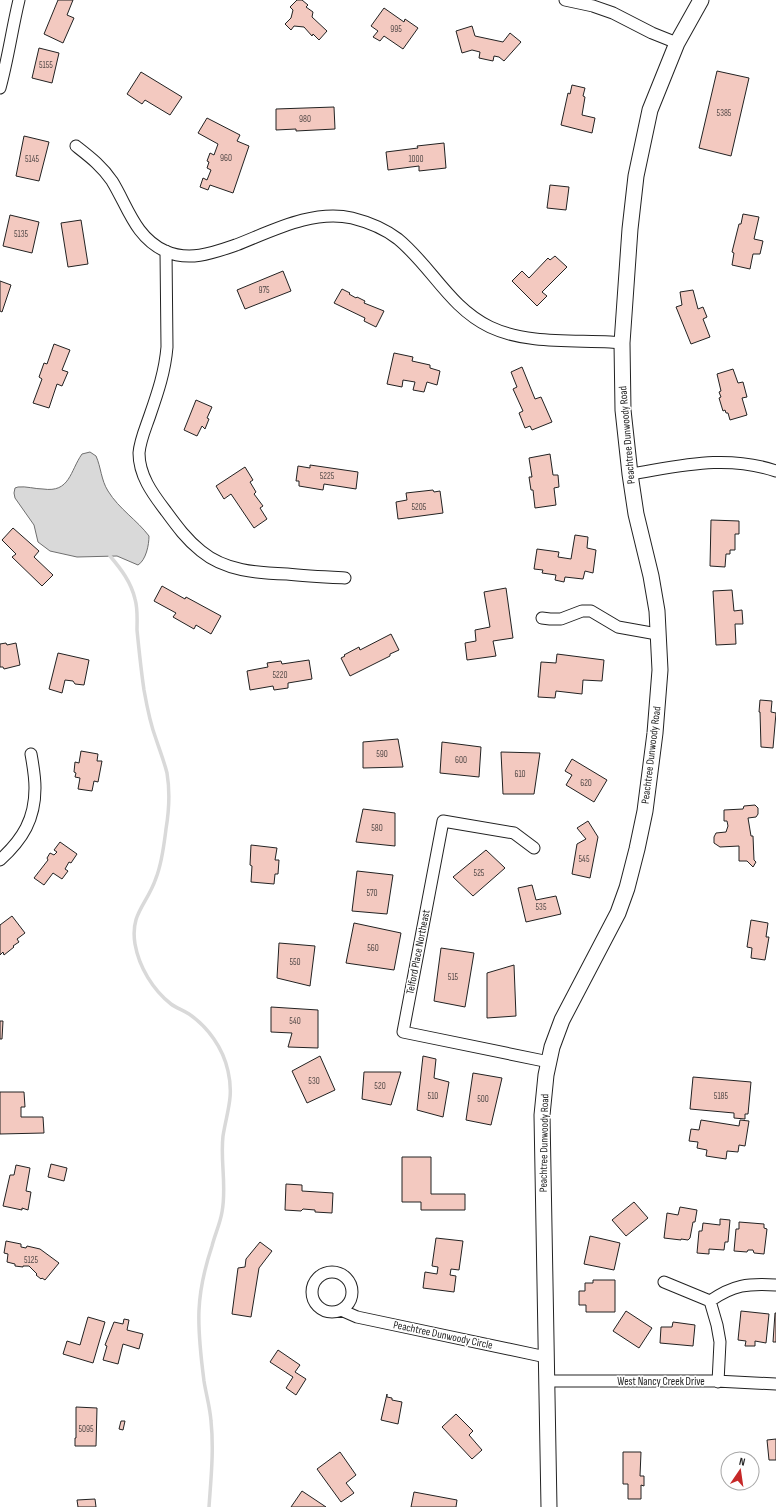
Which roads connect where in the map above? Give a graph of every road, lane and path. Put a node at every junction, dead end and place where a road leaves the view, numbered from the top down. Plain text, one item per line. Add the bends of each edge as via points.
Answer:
1 (19, 0) edge
2 (565, 0) edge
3 (701, 0) edge
4 (677, 43) junction
5 (0, 88) edge
6 (76, 146) dead end
7 (166, 251) junction
8 (622, 343) junction
9 (776, 471) edge
10 (630, 474) junction
11 (345, 578) dead end
12 (542, 618) dead end
13 (657, 634) junction
14 (31, 754) dead end
15 (534, 848) dead end
16 (0, 860) edge
17 (549, 1062) junction
18 (664, 1282) dead end
19 (776, 1285) edge
20 (710, 1301) junction
21 (341, 1310) dead end
22 (546, 1357) junction
23 (546, 1381) junction
24 (718, 1382) junction
25 (776, 1384) edge
26 (549, 1507) edge

1 - 5 street
2 - 4 street via 613,13
3 - 4 main road, Peachtree Dunwoody Road
4 - 8 main road, Peachtree Dunwoody Road via 650,110 636,176
6 - 7 street via 94,159 111,180 140,233 153,245
7 - 8 street via 184,256 204,256 305,219 329,216 352,218 377,226 397,239 411,251 456,303 491,327 529,338
7 - 11 street via 165,363 139,452 141,469 148,487 186,538 220,563 254,573
8 - 10 main road, Peachtree Dunwoody Road via 623,410
9 - 10 street via 735,462 712,462
10 - 13 main road, Peachtree Dunwoody Road via 657,611
12 - 13 street via 562,619 582,611 591,612 618,627
13 - 17 main road, Peachtree Dunwoody Road via 660,670 655,733 645,811 632,869 618,913 562,1020
14 - 16 street via 36,786 34,806 27,827 14,847
15 - 17 street, Telford Place Northeast via 514,833 443,821 403,1032
17 - 22 main road, Peachtree Dunwoody Road via 542,1115
18 - 20 street
19 - 20 street via 746,1285 722,1293
20 - 24 street via 720,1342
21 - 22 street, Peachtree Dunwoody Circle via 357,1317
22 - 23 main road, Peachtree Dunwoody Road
23 - 24 street, West Nancy Creek Drive
23 - 26 main road, Peachtree Dunwoody Road
24 - 25 street, West Nancy Creek Drive

